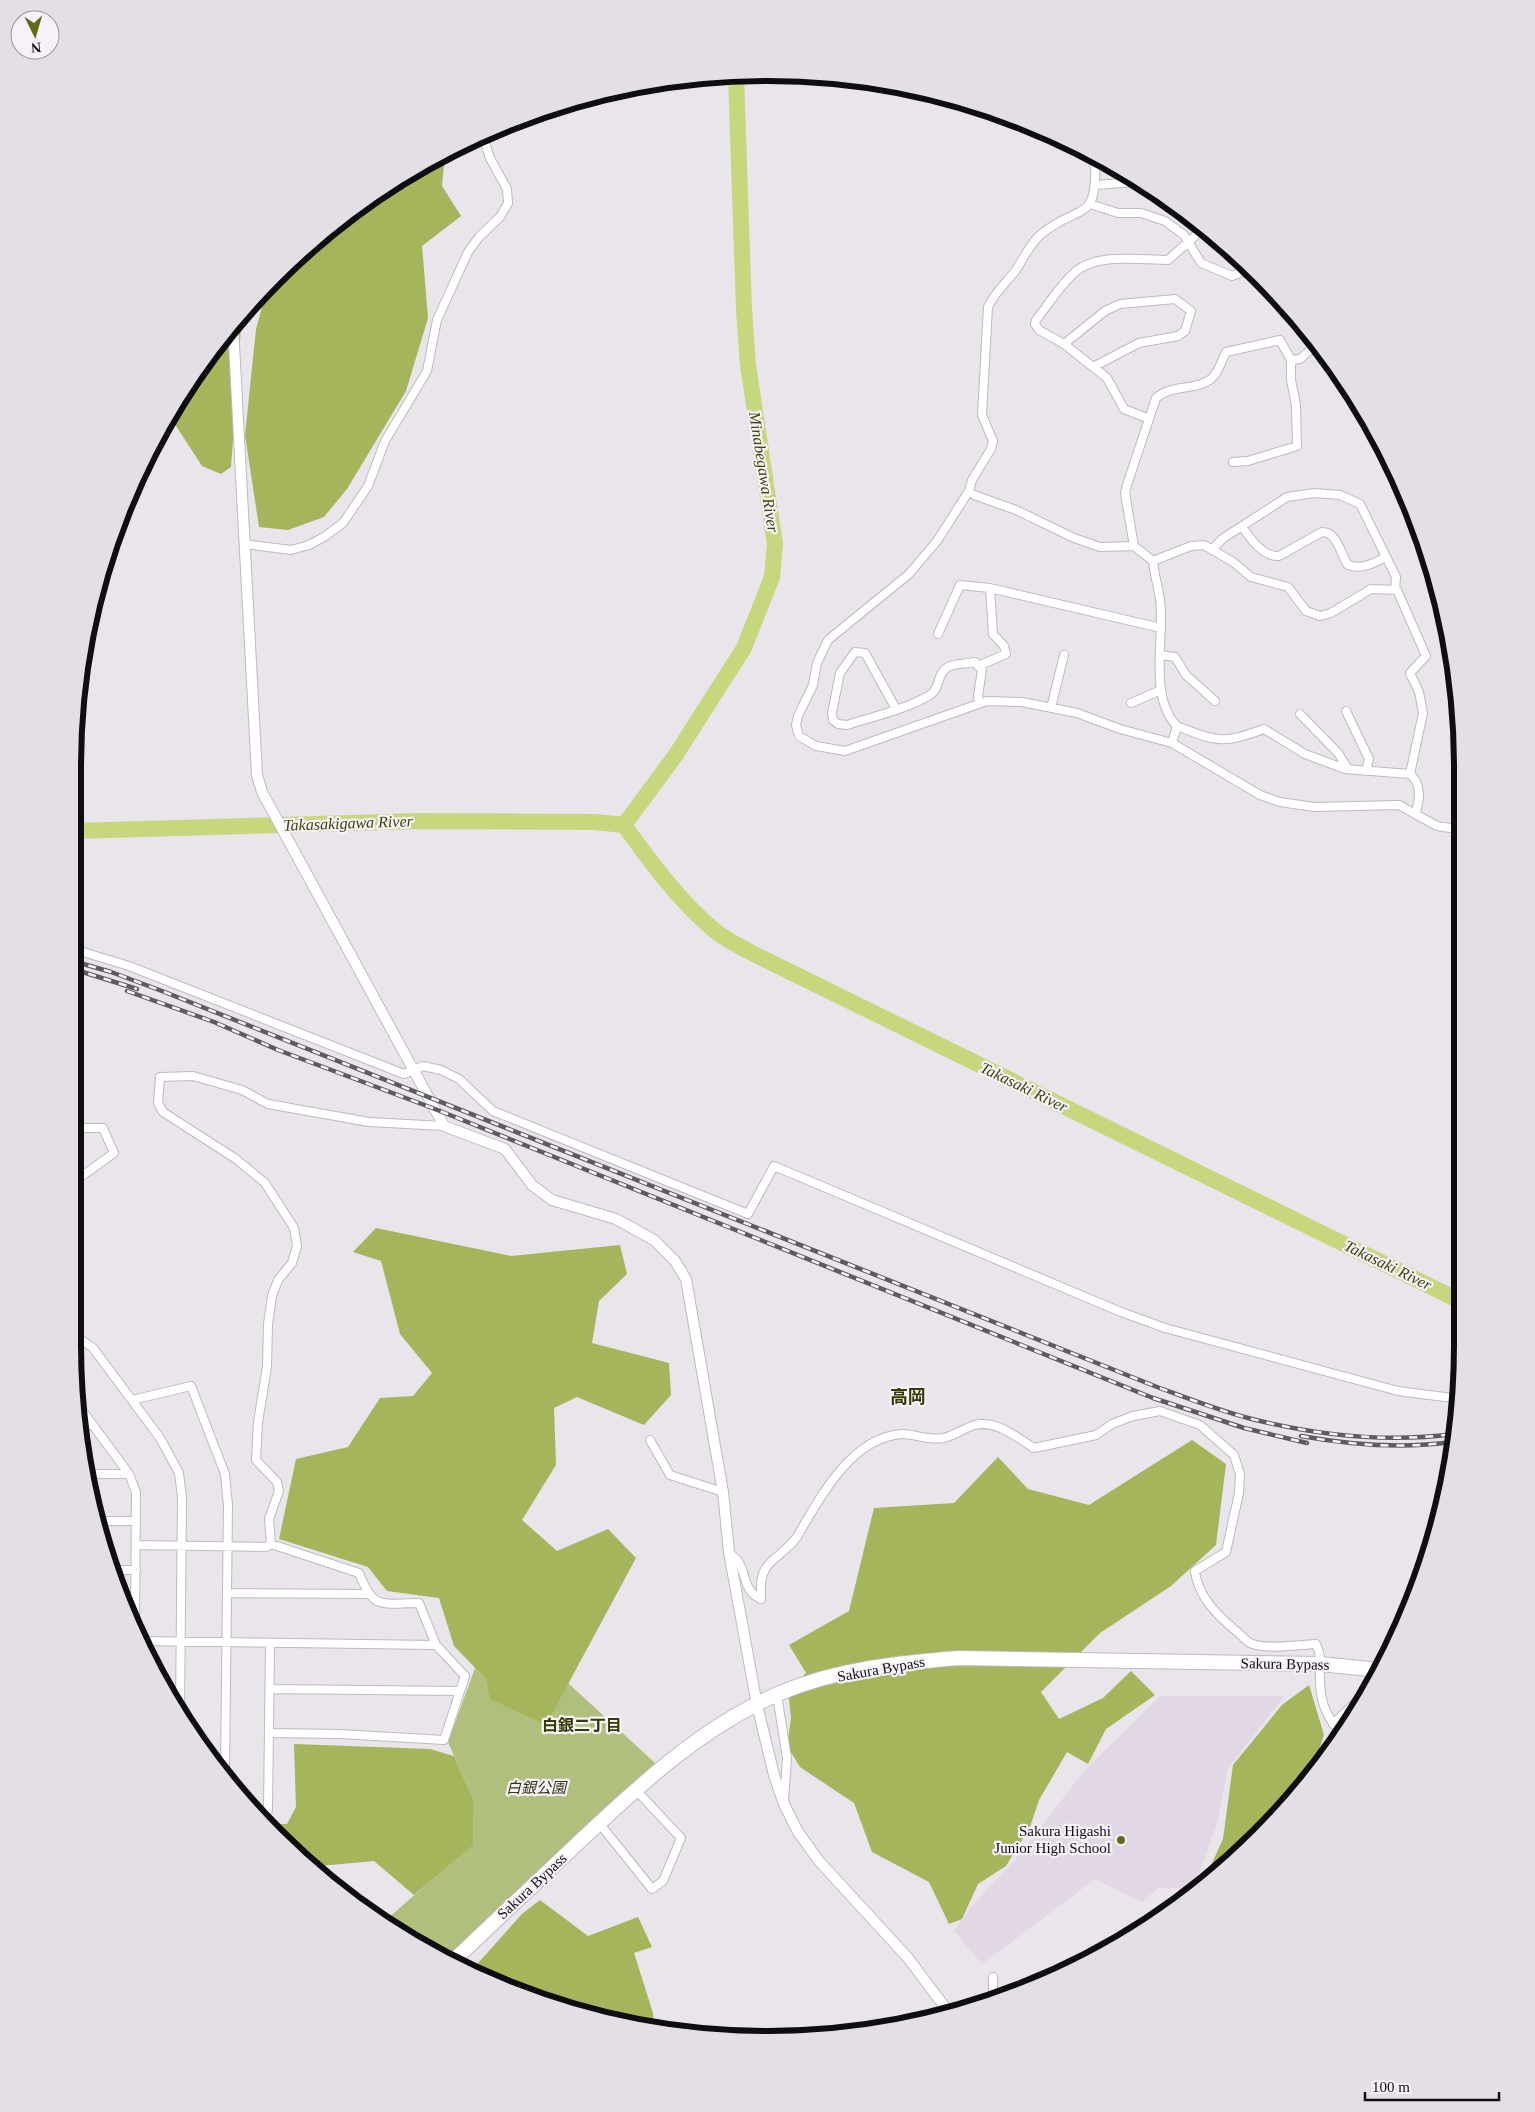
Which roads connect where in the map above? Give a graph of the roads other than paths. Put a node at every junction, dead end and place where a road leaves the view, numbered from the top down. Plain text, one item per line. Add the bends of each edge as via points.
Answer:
1 (485, 142) edge
2 (1095, 165) edge
3 (1126, 183) edge
4 (1096, 185) junction
5 (1090, 204) junction
6 (1198, 234) edge
7 (1188, 242) junction
8 (1242, 272) edge
9 (234, 337) edge
10 (1064, 344) junction
11 (1311, 349) edge
12 (1291, 360) junction
13 (1093, 367) junction
14 (1147, 418) junction
15 (1232, 462) dead end
16 (968, 491) junction
17 (1242, 526) junction
18 (244, 544) junction
19 (1134, 546) junction
20 (1212, 550) junction
21 (1386, 557) junction
22 (1154, 561) junction
23 (990, 588) junction
24 (1395, 590) junction
25 (1161, 628) junction
26 (938, 634) dead end
27 (1064, 654) dead end
28 (1161, 655) junction
29 (978, 666) junction
30 (1161, 690) junction
31 (1216, 701) dead end
32 (1131, 702) dead end
33 (979, 704) junction
34 (1052, 708) junction
35 (896, 709) junction
36 (1346, 711) dead end
37 (1300, 714) dead end
38 (1177, 726) junction
39 (1172, 743) junction
40 (1348, 769) junction
41 (1366, 770) junction
42 (1410, 774) junction
43 (1415, 814) junction
44 (1454, 828) edge
45 (81, 953) edge
46 (414, 1072) junction
47 (444, 1126) junction
48 (81, 1128) edge
49 (81, 1176) edge
50 (81, 1340) edge
51 (1451, 1398) edge
52 (132, 1400) junction
53 (85, 1415) edge
54 (86, 1425) edge
55 (93, 1425) junction
56 (650, 1440) dead end
57 (93, 1474) edge
58 (129, 1474) junction
59 (723, 1492) junction
60 (105, 1521) edge
61 (136, 1521) junction
62 (271, 1544) junction
63 (136, 1545) junction
64 (182, 1546) junction
65 (228, 1546) junction
66 (729, 1552) junction
67 (120, 1570) edge
68 (136, 1570) junction
69 (227, 1593) junction
70 (367, 1594) junction
71 (134, 1608) edge
72 (149, 1641) edge
73 (180, 1642) junction
74 (226, 1642) junction
75 (270, 1643) junction
76 (436, 1645) junction
77 (1320, 1664) junction
78 (1370, 1672) edge
79 (270, 1689) junction
80 (460, 1691) junction
81 (777, 1695) junction
82 (180, 1699) edge
83 (757, 1705) junction
84 (1349, 1708) edge
85 (1333, 1724) junction
86 (1337, 1728) edge
87 (269, 1734) junction
88 (224, 1763) edge
89 (635, 1789) junction
90 (784, 1804) junction
91 (264, 1810) edge
92 (600, 1823) junction
93 (458, 1957) edge
94 (993, 1977) dead end
95 (993, 1992) edge
96 (945, 2007) edge

1 - 18 street via 508,188 508,203 500,217 468,252 437,320 427,370 385,441 368,486 344,523 309,545 290,550
2 - 4 street
3 - 4 street
4 - 5 street
5 - 7 street via 1118,213 1141,213 1165,221
5 - 16 street via 1038,237 988,307 982,415 993,440
6 - 7 street
7 - 8 street via 1201,263 1232,276
7 - 10 street via 1168,260 1106,260 1074,273 1035,324 1039,330
9 - 18 street
10 - 13 street
10 - 13 street via 1120,304 1175,299 1191,311 1185,330 1178,336 1139,343
11 - 12 street via 1300,359
12 - 14 street via 1280,340 1226,352 1212,379 1203,384 1163,392 1156,398
12 - 15 street via 1297,446 1248,461
13 - 14 street via 1107,378 1124,409
14 - 19 street via 1125,493
16 - 19 street via 1100,547
16 - 33 street via 938,541 908,574 828,640 796,725 799,736 816,746 845,751
17 - 20 street
17 - 21 street via 1251,541 1273,556 1280,556 1322,532 1328,532 1333,535 1348,565 1371,565
17 - 21 street via 1287,497 1340,495 1360,504
18 - 46 street via 257,775 262,792
19 - 22 street
20 - 22 street via 1196,544
20 - 24 street via 1251,577 1288,587 1306,611 1320,616 1371,589
21 - 24 street via 1396,577
22 - 25 street
23 - 25 street
23 - 26 street via 960,585
23 - 29 street via 992,634 1004,646 1006,654
24 - 42 street via 1400,593 1426,656 1410,673 1423,713
25 - 28 street
27 - 34 street
28 - 30 street via 1158,679
28 - 31 street via 1175,657 1186,675
29 - 33 street via 982,670
29 - 35 street via 975,662 948,667 940,675 938,687 932,695
30 - 32 street
30 - 38 street via 1169,718
33 - 34 street via 987,701 1022,702
34 - 39 street
35 - 35 street via 846,725 832,720 840,673 855,652 865,653
36 - 41 street via 1370,759
37 - 40 street via 1338,753
38 - 39 street
38 - 40 street via 1217,741 1264,729 1305,754
39 - 43 street via 1260,795 1280,802 1314,807 1399,805
40 - 41 street
41 - 42 street
42 - 43 street via 1419,792
43 - 44 street via 1437,826
45 - 46 street via 129,966 404,1074
46 - 47 street
46 - 51 street via 423,1066 441,1070 459,1079 493,1111 748,1214 774,1166 1165,1328 1398,1390
47 - 59 street via 505,1149 532,1185 552,1200 616,1218 654,1240 675,1261 686,1279
47 - 62 street via 352,1119 268,1104 242,1090 193,1076 160,1077 158,1103 163,1112 236,1159 265,1183 294,1228 297,1246 292,1263 278,1280 272,1296 267,1367 258,1422 256,1460 277,1482 279,1491 269,1519
48 - 49 street via 103,1128 114,1153
50 - 52 street via 93,1348
52 - 64 street via 160,1438 179,1473
52 - 65 street via 191,1386 225,1474
53 - 55 street
54 - 55 street
55 - 58 street
56 - 59 street via 670,1475
57 - 58 street
58 - 61 street via 136,1492
59 - 66 street
60 - 61 street
61 - 63 street
62 - 65 street via 266,1547
62 - 70 street via 359,1573
63 - 64 street
63 - 68 street
64 - 65 street
64 - 73 street
65 - 69 street
66 - 77 street via 738,1562 745,1583 754,1596 761,1599 762,1572 797,1537 833,1478 861,1450 880,1439 902,1434 944,1438 975,1425 990,1424 1034,1448 1096,1435 1132,1416 1160,1411 1200,1425 1234,1455 1240,1474 1226,1552 1195,1571 1202,1595 1216,1613 1251,1643 1272,1646 1316,1644
66 - 83 street
67 - 68 street
68 - 71 street
69 - 70 street
69 - 74 street
70 - 76 street via 379,1602 419,1603
72 - 73 street
73 - 74 street
73 - 82 street
74 - 75 street
74 - 88 street
75 - 76 street
75 - 79 street
76 - 80 street via 464,1676
77 - 78 highway, Sakura Bypass
77 - 81 highway, Sakura Bypass via 958,1658 849,1671
77 - 85 street via 1321,1699
79 - 80 street
79 - 87 street
80 - 87 street via 444,1740
81 - 83 highway, Sakura Bypass
81 - 90 street via 786,1758
83 - 89 highway, Sakura Bypass via 720,1724 657,1769
83 - 90 street
84 - 85 street
85 - 86 street
87 - 91 street via 268,1810
89 - 92 highway, Sakura Bypass
89 - 92 street via 682,1838 663,1881 652,1889
90 - 96 street via 798,1832 819,1861 908,1958
92 - 93 highway, Sakura Bypass
94 - 95 street

